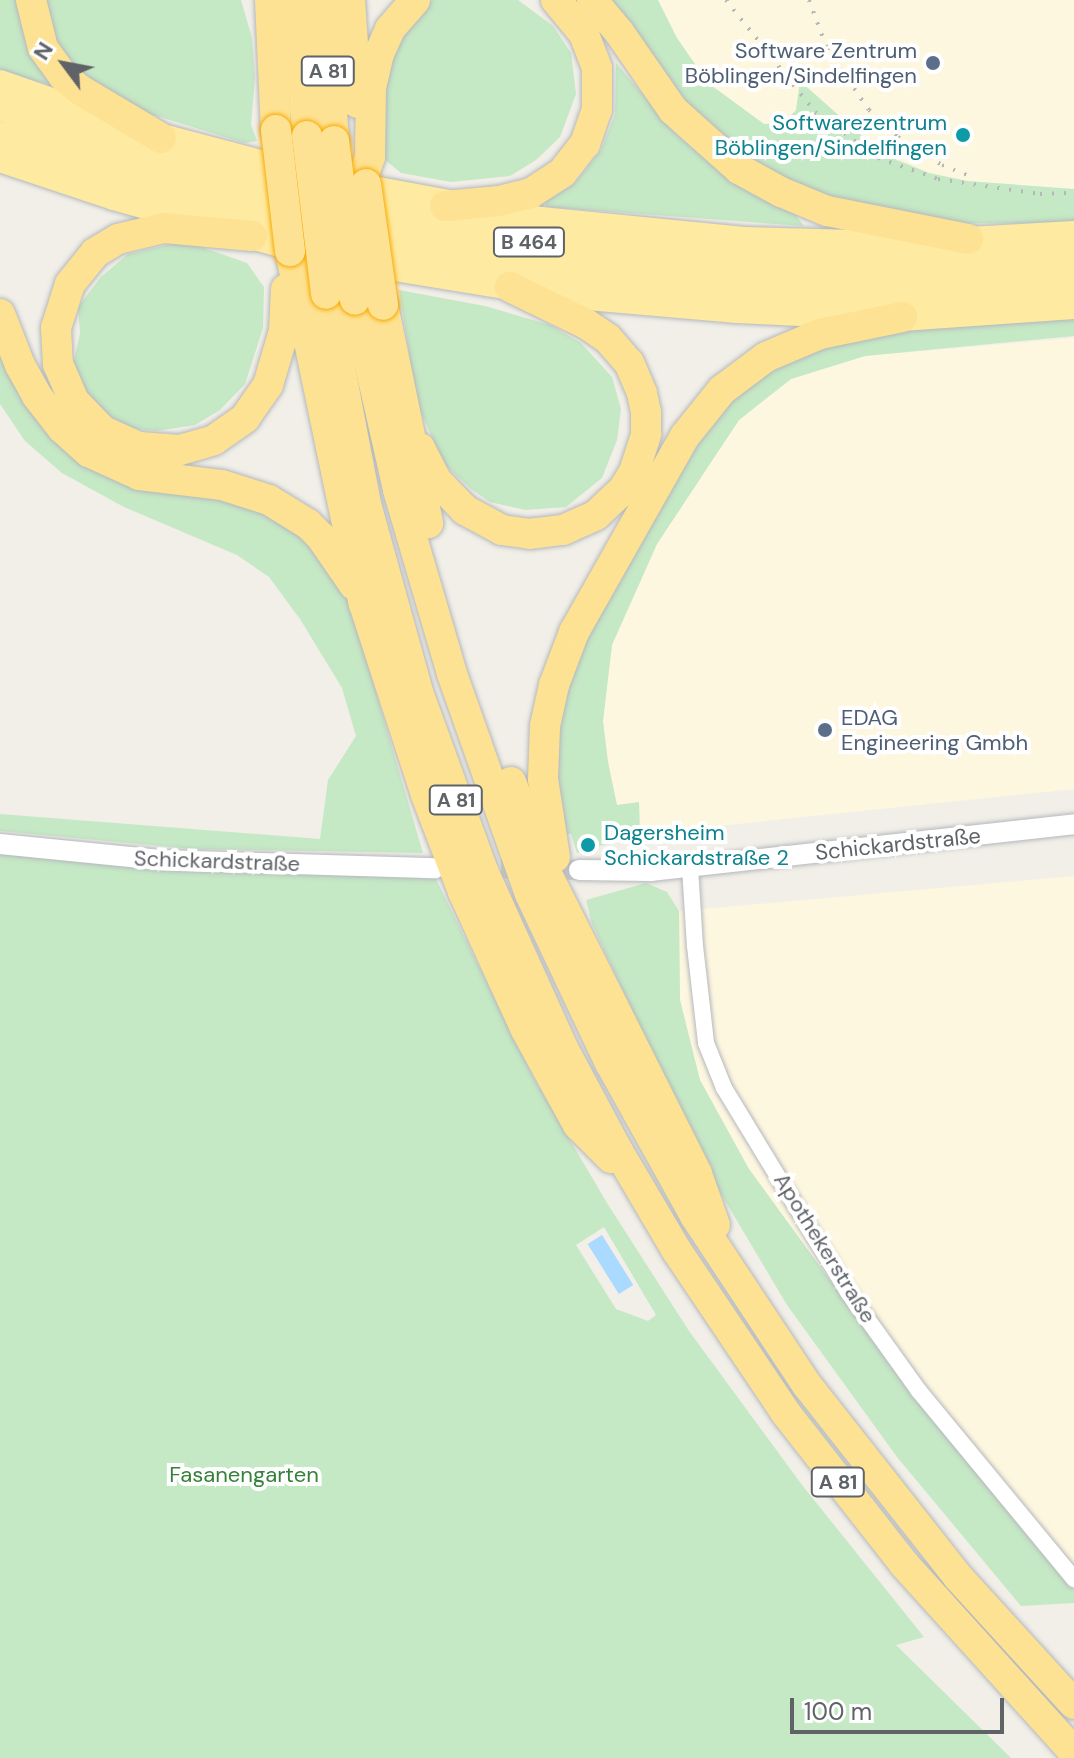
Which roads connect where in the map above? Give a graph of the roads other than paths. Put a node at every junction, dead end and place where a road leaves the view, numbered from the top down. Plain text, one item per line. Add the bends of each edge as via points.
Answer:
1 (31, 0) edge
2 (297, 0) edge
3 (324, 0) edge
4 (350, 0) edge
5 (415, 0) edge
6 (556, 0) edge
7 (592, 0) edge
8 (268, 7) edge
9 (0, 84) edge
10 (0, 107) edge
11 (0, 136) edge
12 (161, 138) junction
13 (351, 154) junction
14 (0, 158) edge
15 (445, 206) junction
16 (1074, 235) edge
17 (252, 236) junction
18 (968, 239) junction
19 (1074, 262) edge
20 (510, 287) junction
21 (1074, 289) edge
22 (330, 295) junction
23 (1074, 305) edge
24 (0, 314) edge
25 (902, 317) junction
26 (400, 396) junction
27 (364, 604) junction
28 (1074, 824) edge
29 (0, 844) edge
30 (690, 867) junction
31 (435, 868) dead end
32 (579, 870) tunnel mouth
33 (571, 917) junction
34 (637, 1185) junction
35 (725, 1266) junction
36 (1074, 1579) edge
37 (1074, 1704) edge
38 (1074, 1752) edge

1 - 12 highway via 43,48 63,76
2 - 13 highway, A 81
3 - 13 highway, A 81
4 - 13 highway
5 - 13 highway via 390,29 379,54 369,107
6 - 15 highway via 576,20 597,68 597,110 585,144 562,173 531,193
7 - 18 highway via 673,110 739,169 827,211
8 - 22 highway, bridge via 290,251
9 - 12 highway, B 464
10 - 19 highway, B 464 via 250,185 524,241 794,265
11 - 21 highway, B 464 via 265,216 512,265 641,281 794,291
12 - 15 highway, B 464 via 242,162
13 - 22 highway, A 81, bridge
13 - 22 highway, bridge
14 - 17 highway, B 464
15 - 18 highway, B 464 via 570,225 744,241 898,245
16 - 18 highway, B 464
17 - 20 highway, B 464
17 - 22 highway via 164,228 118,239 95,253 70,284 56,328 58,364 74,401 103,431 139,447 180,450 214,440 245,418 268,385 284,331
20 - 25 highway, B 464 via 685,306
20 - 26 highway via 597,331 618,349 637,378 646,412 644,444 634,472 610,505 581,523 544,534 502,530 476,519 437,481
22 - 26 highway
22 - 27 highway via 314,378
22 - 34 highway, A 81 via 375,542 438,752 530,978
22 - 35 highway, A 81 via 389,452 426,594 530,894 636,1114
23 - 25 highway, B 464
24 - 27 highway via 37,396 74,440 104,461 139,475 222,485 269,500 321,537
25 - 33 highway via 820,334 743,372 722,390 685,436 598,587 560,666 545,726 545,801
26 - 33 highway via 429,529 471,670 547,874
27 - 34 highway via 431,809 505,986 578,1125
28 - 30 street, Schickardstraße
29 - 31 street, Schickardstraße via 160,860
30 - 32 street, Schickardstraße
30 - 36 street, Apothekerstraße via 706,1043 724,1088 848,1292 919,1391
33 - 35 highway via 697,1174
34 - 38 highway, A 81 via 726,1327 839,1484 954,1623
35 - 37 highway, A 81 via 908,1517

